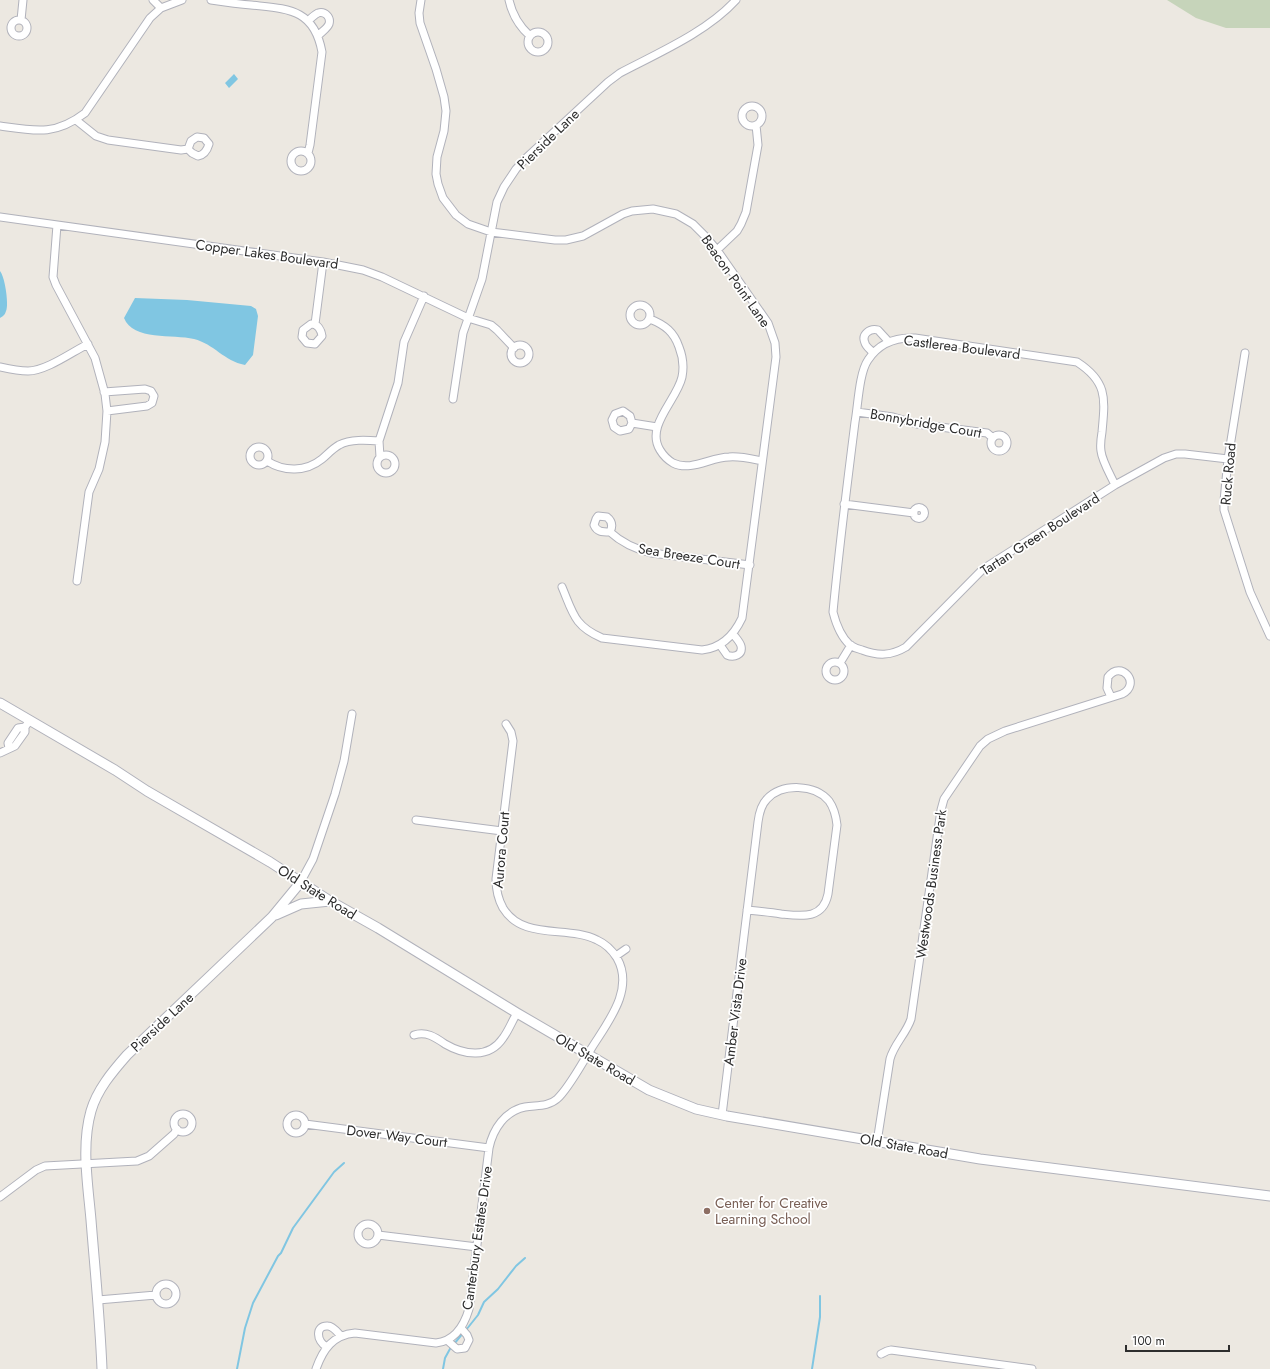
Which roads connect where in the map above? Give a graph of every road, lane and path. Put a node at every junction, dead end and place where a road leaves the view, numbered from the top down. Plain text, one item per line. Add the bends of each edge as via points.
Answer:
1 (23, 0) edge
2 (153, 0) edge
3 (182, 0) edge
4 (211, 0) edge
5 (421, 0) edge
6 (508, 0) edge
7 (736, 0) edge
8 (251, 3) edge
9 (161, 8) junction
10 (21, 20) dead end
11 (308, 21) junction
12 (318, 36) junction
13 (530, 36) dead end
14 (76, 120) junction
15 (756, 125) dead end
16 (0, 126) edge
17 (188, 149) dead end
18 (308, 153) dead end
19 (0, 217) edge
20 (57, 225) junction
21 (491, 232) junction
22 (717, 250) junction
23 (323, 262) junction
24 (424, 296) junction
25 (468, 318) junction
26 (650, 319) dead end
27 (315, 324) dead end
28 (889, 342) junction
29 (88, 344) junction
30 (514, 348) dead end
31 (874, 353) junction
32 (1245, 353) dead end
33 (0, 367) edge
34 (104, 392) junction
35 (453, 399) dead end
36 (106, 411) junction
37 (857, 412) junction
38 (632, 422) dead end
39 (657, 427) junction
40 (993, 438) dead end
41 (379, 441) junction
42 (380, 457) dead end
43 (1228, 459) junction
44 (267, 461) dead end
45 (762, 461) junction
46 (1115, 486) junction
47 (844, 504) junction
48 (914, 512) dead end
49 (610, 532) dead end
50 (750, 565) junction
51 (77, 581) dead end
52 (562, 587) dead end
53 (733, 634) junction
54 (1270, 636) edge
55 (720, 645) junction
56 (851, 646) junction
57 (840, 663) dead end
58 (1111, 697) dead end
59 (0, 702) edge
60 (352, 714) dead end
61 (28, 724) junction
62 (506, 724) dead end
63 (0, 753) edge
64 (416, 820) dead end
65 (502, 831) junction
66 (300, 883) junction
67 (330, 901) junction
68 (747, 910) junction
69 (272, 917) junction
70 (626, 949) dead end
71 (616, 956) junction
72 (516, 1013) junction
73 (414, 1035) dead end
74 (588, 1055) junction
75 (722, 1115) junction
76 (305, 1124) dead end
77 (176, 1129) dead end
78 (877, 1142) junction
79 (489, 1148) junction
80 (86, 1164) junction
81 (1270, 1196) edge
82 (0, 1197) edge
83 (378, 1235) dead end
84 (477, 1247) junction
85 (156, 1295) dead end
86 (98, 1300) junction
87 (460, 1328) junction
88 (341, 1336) junction
89 (448, 1341) junction
90 (326, 1347) junction
91 (881, 1354) dead end
92 (102, 1369) edge
93 (316, 1369) edge
94 (1032, 1369) edge

1 - 10 street
2 - 9 street
3 - 9 street
4 - 8 street
5 - 21 street, Beacon Point Lane via 420,23 436,69 446,110 436,166 438,184 443,198 456,215 468,224
6 - 13 street via 518,23
7 - 21 street, Pierside Lane via 701,29 608,82 526,158 504,187 497,202
8 - 11 street via 291,10
9 - 14 street via 144,26 84,113
11 - 12 street
11 - 12 street via 320,13 328,16 328,26
12 - 18 street via 322,52
14 - 16 street via 49,130 36,131
14 - 17 street via 96,136 108,140
15 - 22 street via 758,145 746,212 737,231
19 - 20 street, Copper Lakes Boulevard
20 - 23 street, Copper Lakes Boulevard
20 - 29 street via 53,276
21 - 22 street, Beacon Point Lane via 566,240 583,236 623,214 653,209 676,214 693,224
21 - 25 street, Pierside Lane via 482,279
22 - 45 street, Beacon Point Lane via 768,323 774,343 776,357
23 - 24 street, Copper Lakes Boulevard via 363,270
23 - 27 street
24 - 25 street, Copper Lakes Boulevard
24 - 41 street via 404,342 398,383
25 - 30 street, Copper Lakes Boulevard via 491,325
25 - 35 street, Pierside Lane
26 - 39 street via 670,330 682,356 682,378
28 - 31 street, Castlerea Boulevard
28 - 31 street via 878,330 867,331 864,340 866,346
28 - 46 street, Castlerea Boulevard via 900,338 915,338 1077,362 1095,377 1102,388 1105,413 1101,452
29 - 33 street via 37,370
29 - 34 street via 96,358
31 - 37 street, Castlerea Boulevard via 865,364
32 - 43 street, Ruck Road
34 - 36 street
34 - 36 street via 145,389 151,391 154,396 152,403 147,406
36 - 51 street via 105,442 99,468 89,492
37 - 40 street, Bonnybridge Court via 893,417 917,424 987,433
37 - 47 street, Castlerea Boulevard
38 - 39 street
39 - 45 street via 659,448 673,463 690,466 730,456
41 - 42 street
41 - 44 street via 357,440 340,444 321,460 295,470 279,468
43 - 46 street, Tartan Green Boulevard via 1176,454 1164,458
43 - 54 street, Ruck Road via 1224,510 1250,592
45 - 50 street, Beacon Point Lane
46 - 56 street, Tartan Green Boulevard via 983,569 906,647 883,655 871,654
47 - 48 street
47 - 56 street, Castlerea Boulevard via 833,612 838,629
49 - 50 street, Sea Breeze Court via 617,539 651,553
50 - 53 street, Beacon Point Lane via 742,618
52 - 55 street, Beacon Point Lane via 580,625 602,638 702,650
53 - 55 street, Beacon Point Lane
53 - 55 street via 740,644 740,653 734,657 727,655
56 - 57 street
58 - 78 street, Westwoods Business Park via 988,738 944,800 911,1019 908,1028 892,1051
59 - 61 street, Old State Road
60 - 66 street, Pierside Lane via 335,794 313,859
61 - 63 street via 15,746
61 - 66 street, Old State Road via 115,770 270,862
62 - 65 street, Aurora Court via 513,741
64 - 65 street
65 - 71 street, Aurora Court via 496,885 500,902 510,917 536,930 591,937 607,946
66 - 67 street, Old State Road
66 - 69 street, Pierside Lane
67 - 69 street via 301,904
67 - 72 street, Old State Road
68 - 68 street, Amber Vista Drive via 758,822 765,801 774,793 788,788 811,790 821,794 833,807 837,825 828,894 824,904 816,912 803,916
68 - 75 street, Amber Vista Drive
69 - 80 street, Pierside Lane via 127,1055 111,1074 91,1110
70 - 71 street
71 - 74 street via 622,971 622,992
72 - 73 street via 501,1041 482,1052 463,1052 428,1034
72 - 74 street, Old State Road
74 - 75 street, Old State Road via 669,1099
74 - 79 street, Canterbury Estates Drive via 556,1100 550,1104 524,1108 510,1114 492,1135
75 - 78 street, Old State Road
76 - 79 street, Dover Way Court
77 - 80 street via 174,1134 149,1156 137,1161
78 - 81 street, Old State Road via 980,1159
79 - 84 street, Canterbury Estates Drive
80 - 82 street via 45,1166
80 - 86 street, Pierside Lane
83 - 84 street
84 - 87 street, Canterbury Estates Drive via 469,1309 467,1318
85 - 86 street
86 - 92 street, Pierside Lane
87 - 89 street, Canterbury Estates Drive
87 - 89 street via 468,1337 467,1346 457,1349
88 - 89 street via 355,1333 429,1342
88 - 90 street
88 - 90 street via 330,1326 322,1327 318,1339
90 - 93 street
91 - 94 street via 891,1350

